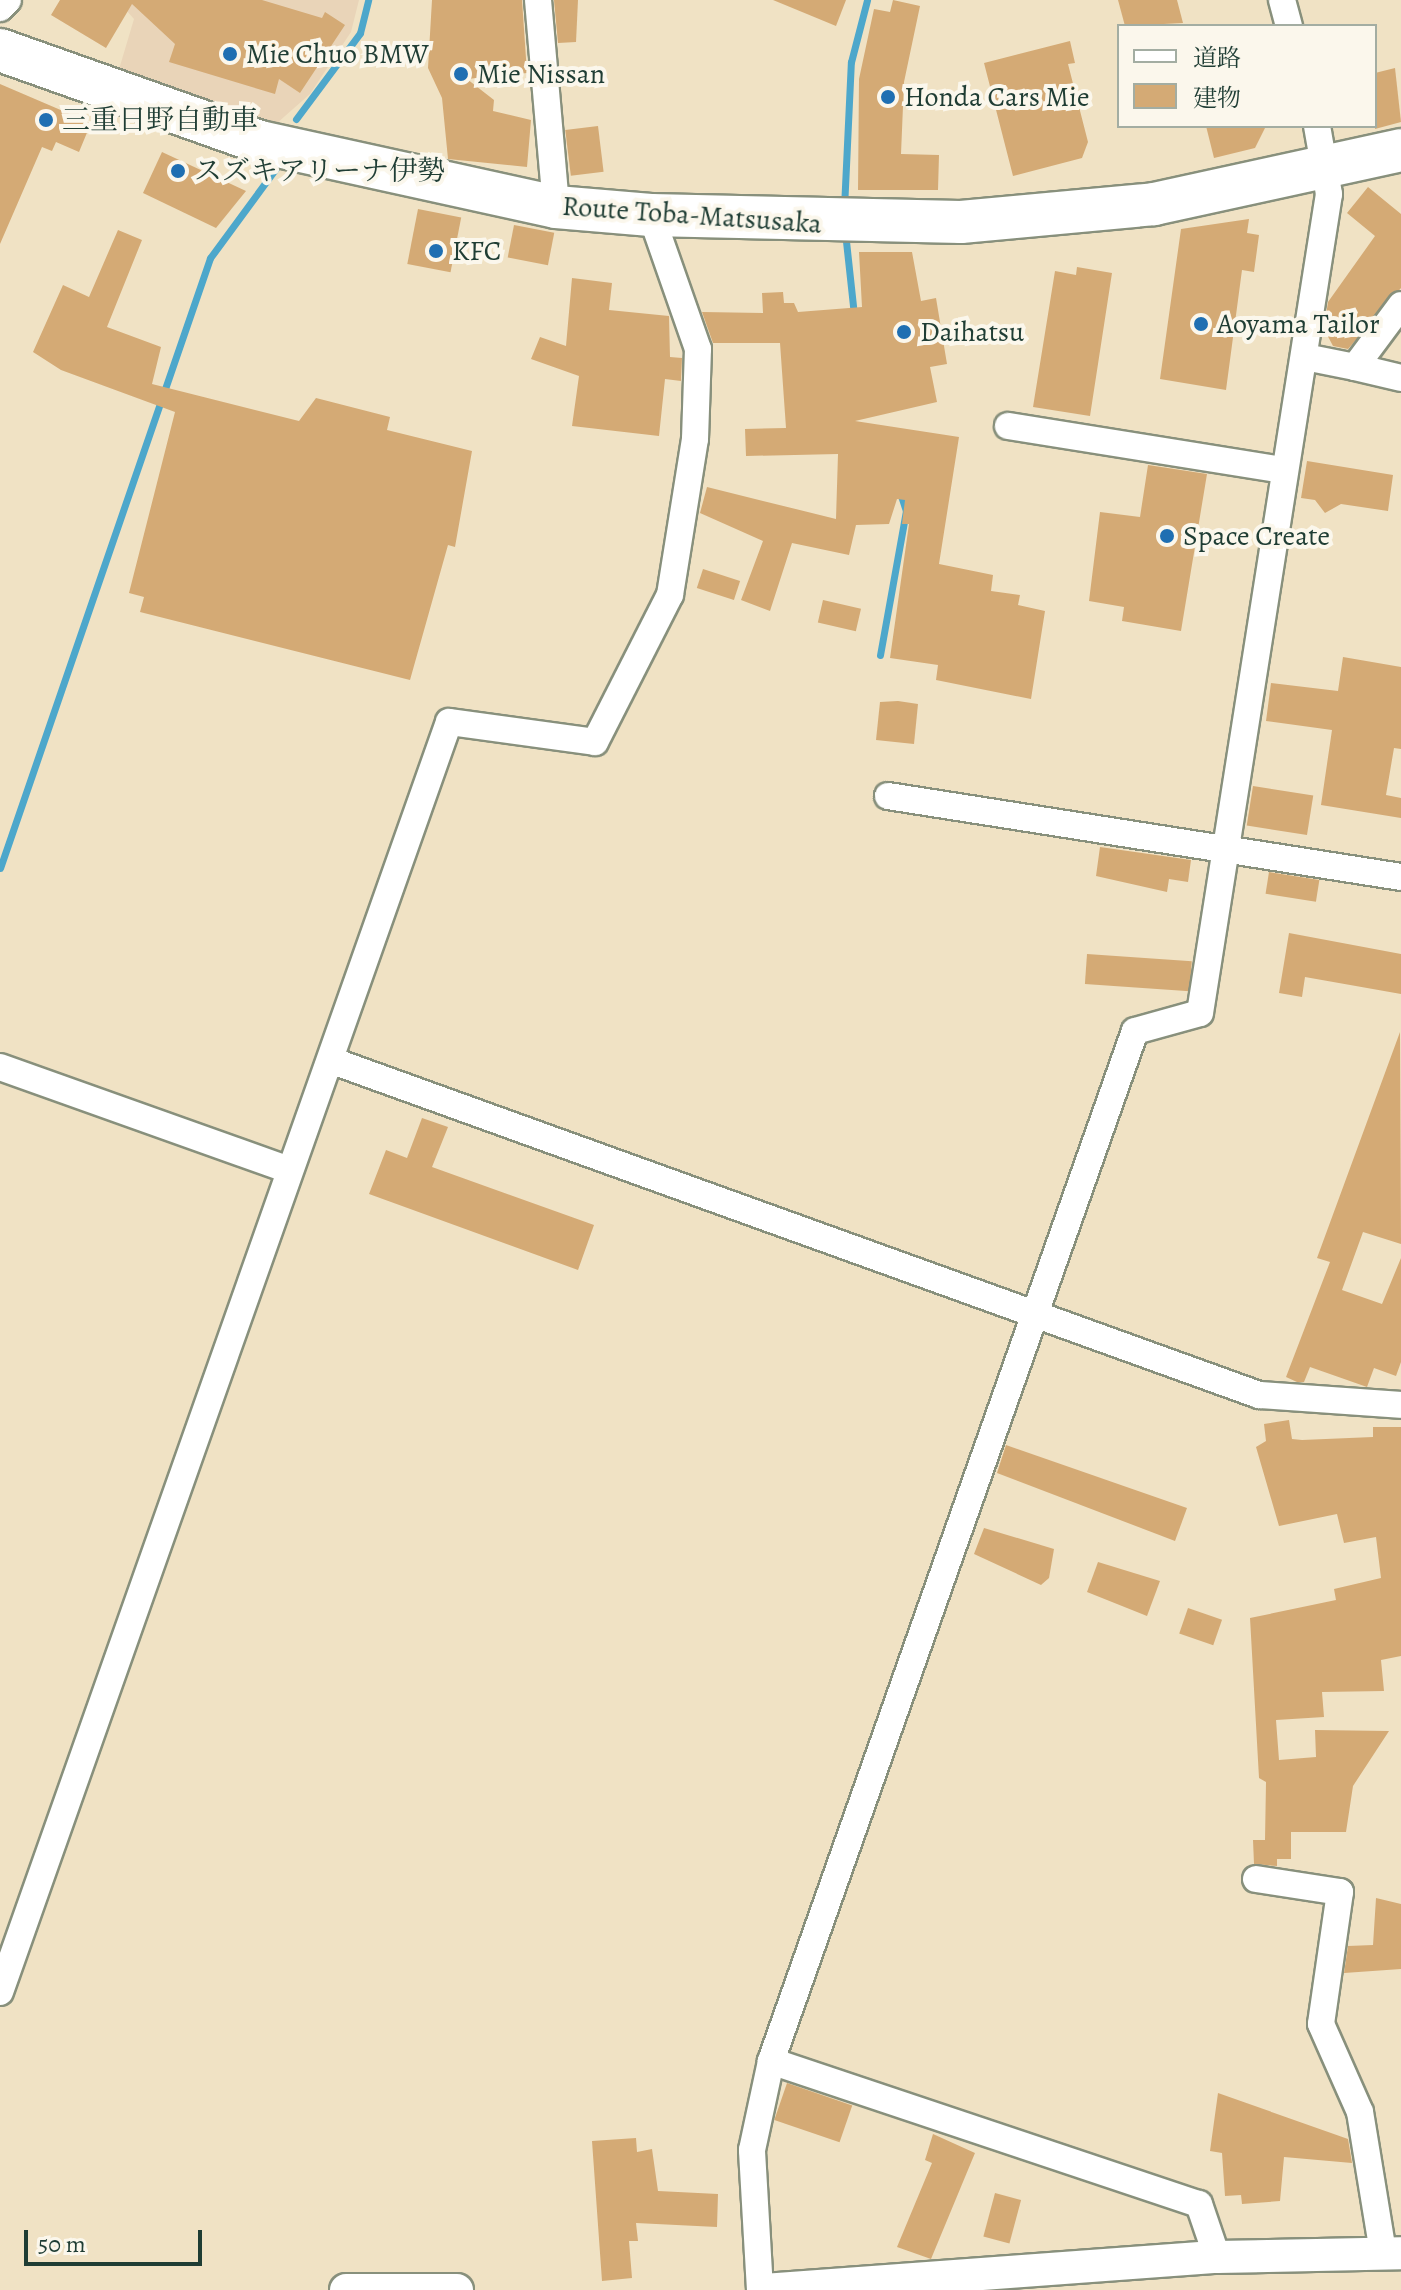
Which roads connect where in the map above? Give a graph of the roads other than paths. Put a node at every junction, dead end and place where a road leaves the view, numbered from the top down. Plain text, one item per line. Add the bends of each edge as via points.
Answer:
1 (8, 0) edge
2 (538, 0) edge
3 (1282, 0) edge
4 (0, 8) edge
5 (1288, 24) edge
6 (0, 50) edge
7 (1317, 128) edge
8 (1401, 150) edge
9 (1323, 169) junction
10 (556, 207) junction
11 (651, 215) junction
12 (1401, 305) edge
13 (1305, 357) junction
14 (1355, 367) junction
15 (1401, 378) edge
16 (1008, 426) dead end
17 (1283, 470) junction
18 (888, 796) dead end
19 (1227, 845) junction
20 (1401, 877) edge
21 (330, 1060) junction
22 (0, 1067) edge
23 (289, 1170) junction
24 (1035, 1310) junction
25 (1401, 1405) edge
26 (1256, 1879) dead end
27 (0, 1992) edge
28 (771, 2061) junction
29 (1392, 2253) edge
30 (1217, 2257) junction
31 (346, 2290) edge
32 (457, 2290) edge
33 (762, 2290) edge

1 - 4 street
2 - 10 street
3 - 5 street
6 - 10 main road, Route Toba-Matsusaka via 260,142
7 - 9 street
8 - 9 main road, Route Toba-Matsusaka
9 - 11 main road, Route Toba-Matsusaka via 1154,204 848,224
9 - 13 street via 1329,194
10 - 11 main road, Route Toba-Matsusaka
11 - 21 street via 698,349 695,439 670,595 595,742 449,722
12 - 14 street
13 - 14 street
13 - 17 street
14 - 15 street
16 - 17 street
17 - 19 street
18 - 19 street
19 - 20 street
19 - 24 street via 1200,1013 1135,1031
21 - 23 street
21 - 24 street
22 - 23 street
23 - 27 street
24 - 25 street via 1259,1395
24 - 28 street via 881,1768
26 - 29 street via 1340,1892 1321,2024 1360,2112
28 - 30 street via 1199,2204
28 - 33 street via 752,2150
29 - 30 street
30 - 33 street
31 - 32 street

